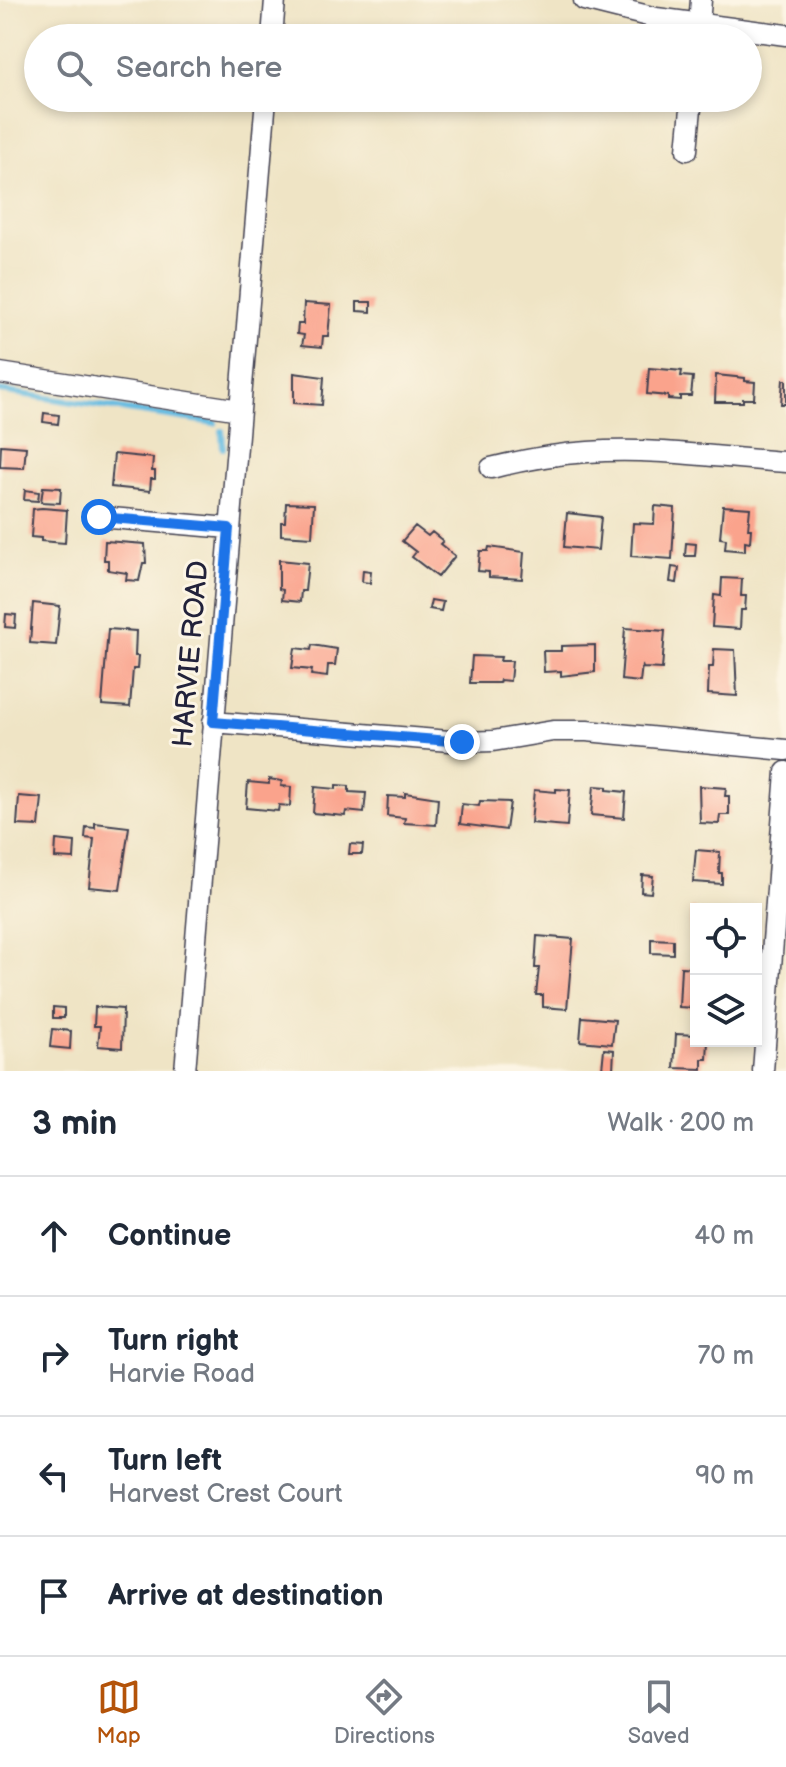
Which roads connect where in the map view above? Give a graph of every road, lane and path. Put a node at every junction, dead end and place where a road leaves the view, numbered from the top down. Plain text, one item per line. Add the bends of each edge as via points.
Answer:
1 (275, 0) edge
2 (584, 0) edge
3 (701, 0) edge
4 (273, 24) edge
5 (672, 24) edge
6 (699, 24) edge
7 (762, 34) edge
8 (786, 35) edge
9 (265, 112) edge
10 (691, 112) edge
11 (687, 150) dead end
12 (0, 373) edge
13 (240, 410) junction
14 (786, 462) edge
15 (491, 468) dead end
16 (99, 517) dead end
17 (229, 528) junction
18 (213, 722) junction
19 (786, 750) edge
20 (786, 772) edge
21 (777, 1023) edge
22 (185, 1071) edge
23 (763, 1071) edge

1 - 4 street
2 - 5 street
3 - 6 street
7 - 8 street
9 - 13 street, HARVIE ROAD
10 - 11 street
12 - 13 street
13 - 17 street, HARVIE ROAD
14 - 15 street via 637,451 527,459
16 - 17 street
17 - 18 street, HARVIE ROAD
18 - 19 street via 462,742 587,731
18 - 22 street, HARVIE ROAD
20 - 21 street
21 - 23 street

